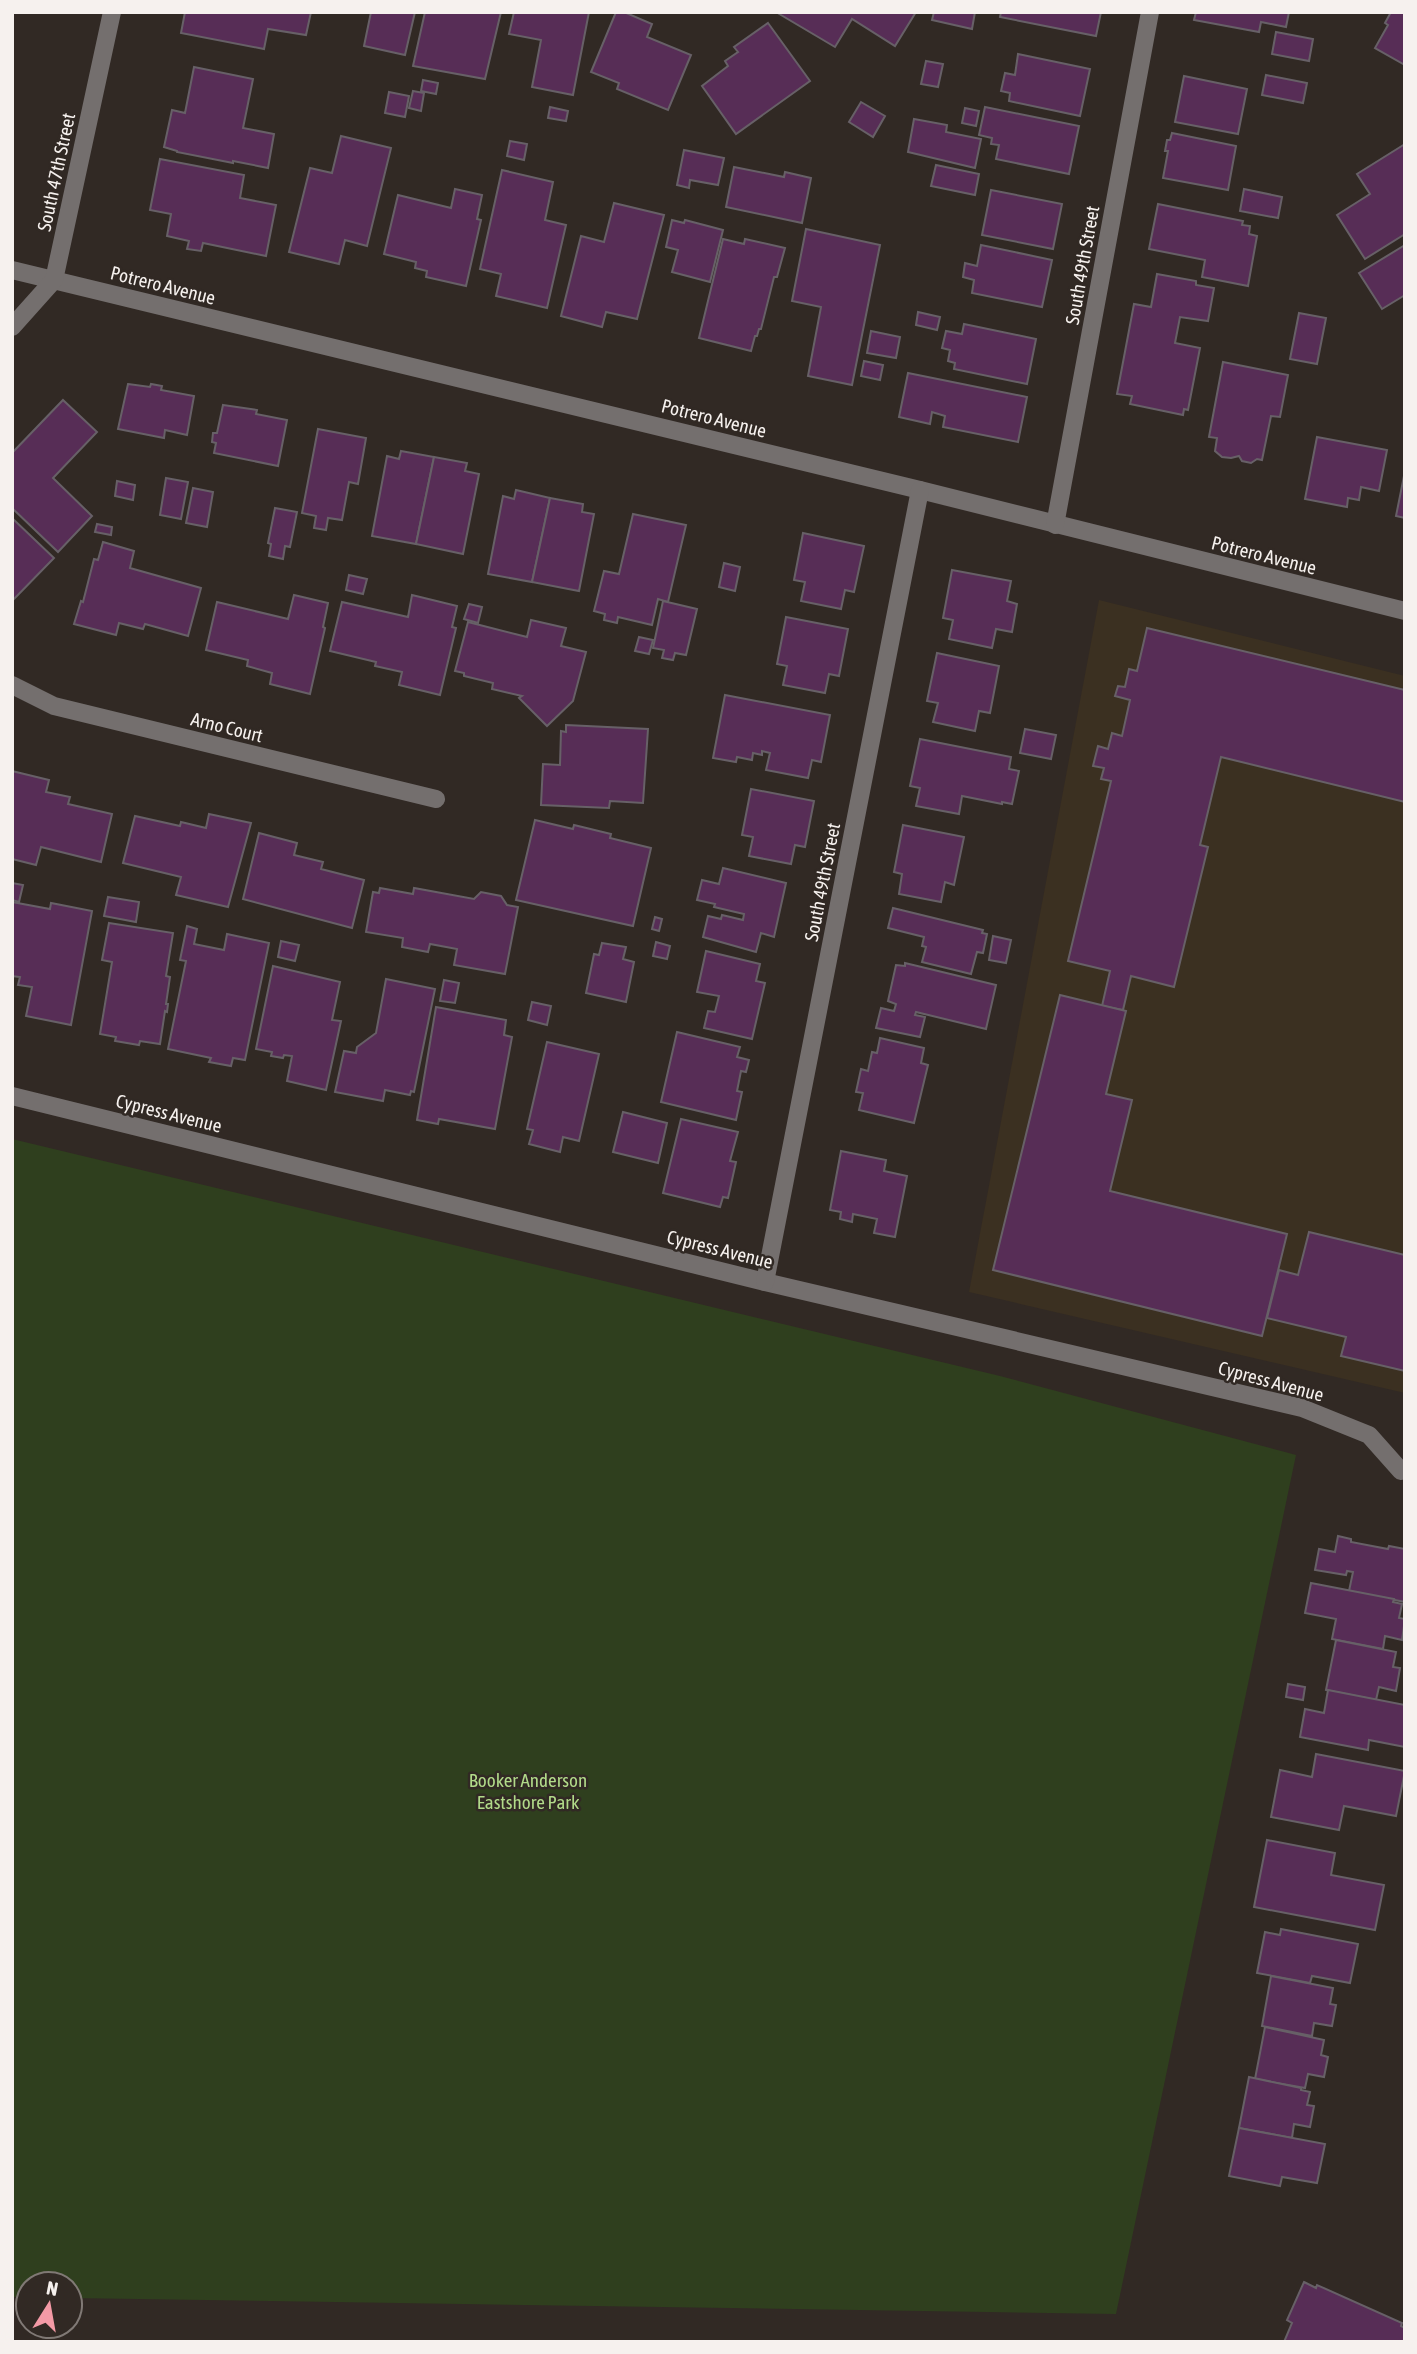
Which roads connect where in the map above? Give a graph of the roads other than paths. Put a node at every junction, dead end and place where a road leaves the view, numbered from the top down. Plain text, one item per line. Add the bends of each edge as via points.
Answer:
1 (112, 12) edge
2 (1150, 12) edge
3 (12, 270) edge
4 (54, 280) junction
5 (12, 327) edge
6 (920, 490) junction
7 (1055, 525) junction
8 (1405, 611) edge
9 (12, 685) edge
10 (436, 799) dead end
11 (12, 1096) edge
12 (765, 1282) junction
13 (1401, 1471) dead end

1 - 4 street, South 47th Street
2 - 7 street, South 49th Street
3 - 4 street, Potrero Avenue
4 - 5 street, South 47th Street
4 - 6 street, Potrero Avenue
6 - 7 street, Potrero Avenue
6 - 12 street, South 49th Street
7 - 8 street, Potrero Avenue
9 - 10 street, Arno Court via 54,706
11 - 12 street, Cypress Avenue
12 - 13 street, Cypress Avenue via 1302,1408 1369,1435

